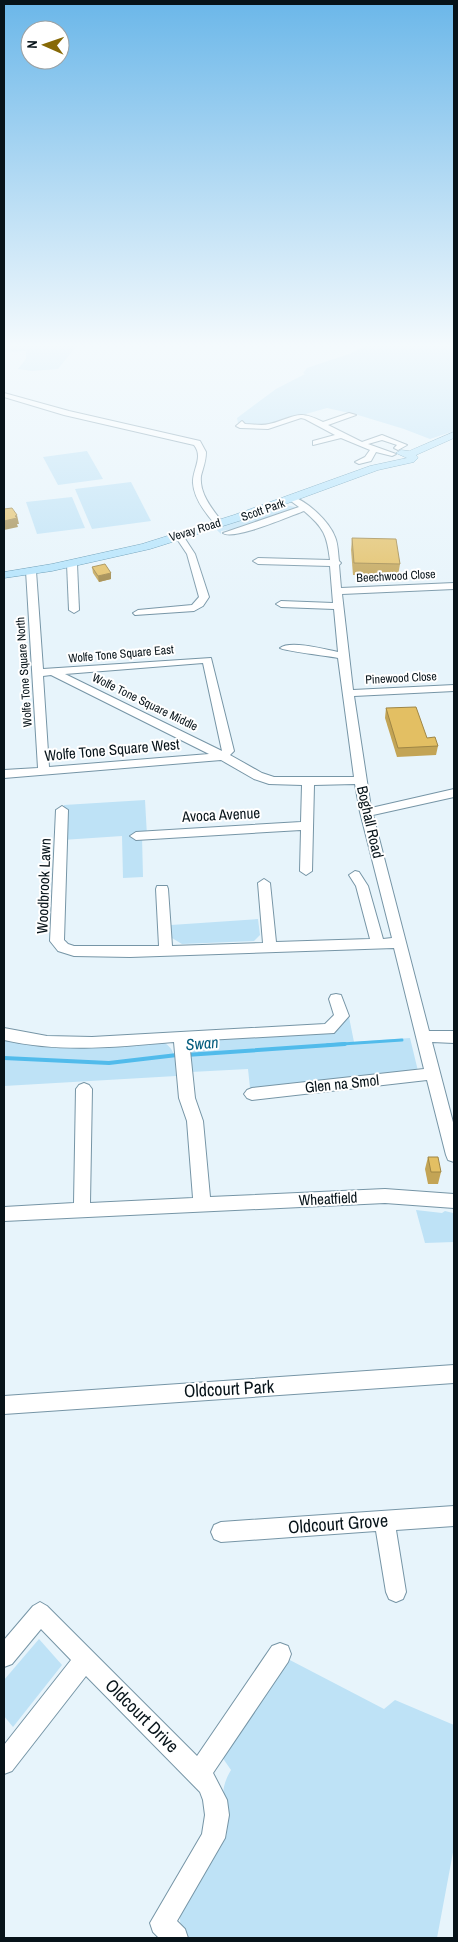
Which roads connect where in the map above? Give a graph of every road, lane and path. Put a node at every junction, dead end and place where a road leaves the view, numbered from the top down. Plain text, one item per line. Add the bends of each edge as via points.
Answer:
1 (161, 435) edge
2 (342, 435) joint
3 (453, 435) edge
4 (316, 443) dead end
5 (362, 444) junction
6 (374, 449) junction
7 (395, 456) junction
8 (359, 462) dead end
9 (292, 499) junction
10 (305, 508) junction
11 (219, 523) junction
12 (227, 533) dead end
13 (178, 536) junction
14 (258, 561) dead end
15 (336, 563) junction
16 (72, 564) junction
17 (31, 571) junction
18 (4, 575) edge
19 (454, 586) edge
20 (338, 591) junction
21 (281, 604) dead end
22 (339, 606) junction
23 (74, 610) dead end
24 (138, 612) dead end
25 (285, 648) dead end
26 (344, 656) junction
27 (207, 660) joint
28 (54, 672) junction
29 (37, 673) junction
30 (454, 688) edge
31 (348, 693) junction
32 (225, 754) junction
33 (44, 771) junction
34 (4, 774) edge
35 (360, 780) junction
36 (308, 782) junction
37 (454, 793) edge
38 (62, 810) dead end
39 (366, 812) junction
40 (307, 826) junction
41 (136, 836) dead end
42 (306, 870) dead end
43 (355, 876) dead end
44 (264, 883) dead end
45 (162, 889) dead end
46 (399, 942) junction
47 (378, 943) junction
48 (270, 946) junction
49 (166, 951) junction
50 (336, 999) dead end
51 (4, 1034) edge
52 (423, 1036) junction
53 (454, 1037) edge
54 (181, 1042) junction
55 (432, 1074) junction
56 (84, 1089) dead end
57 (252, 1094) dead end
58 (450, 1127) edge
59 (454, 1155) edge
60 (454, 1201) edge
61 (202, 1204) junction
62 (82, 1210) junction
63 (4, 1214) edge
64 (454, 1374) edge
65 (4, 1404) edge
66 (454, 1516) edge
67 (384, 1520) junction
68 (221, 1532) dead end
69 (396, 1592) dead end
70 (280, 1654) dead end
71 (4, 1656) edge
72 (85, 1660) junction
73 (4, 1763) edge
74 (199, 1774) junction
75 (176, 1938) edge

1 - 11 street via 197,443 202,448 197,486
2 - 4 street
2 - 5 street
3 - 7 main road, Vevay Road via 410,454 412,460
5 - 6 street
5 - 7 street via 382,437 403,445
6 - 7 street
6 - 8 street via 368,459
7 - 9 main road, Vevay Road via 380,466
9 - 10 street, Boghall Road
9 - 11 main road, Vevay Road
10 - 12 street, Scott Park
10 - 15 street, Boghall Road via 330,535
11 - 13 main road, Vevay Road
13 - 16 main road, Vevay Road
13 - 24 street via 191,554 204,597 194,608
14 - 15 street
15 - 20 street, Boghall Road
16 - 17 main road, Vevay Road
16 - 23 street
17 - 18 main road, Vevay Road
17 - 29 street, Wolfe Tone Square North
19 - 20 street, Beechwood Close
20 - 22 street, Boghall Road
21 - 22 street
22 - 26 street, Boghall Road
25 - 26 street
26 - 31 street, Boghall Road
27 - 28 street, Wolfe Tone Square East
27 - 32 street
28 - 29 street, Wolfe Tone Square East
28 - 32 street, Wolfe Tone Square Middle
29 - 33 street, Wolfe Tone Square North
30 - 31 street, Pinewood Close
31 - 35 street, Boghall Road
32 - 33 street, Wolfe Tone Square West
32 - 36 street via 245,769 273,781
33 - 34 street, Wolfe Tone Square West
35 - 36 street
35 - 39 street, Boghall Road
36 - 40 street
37 - 39 street
38 - 49 street, Woodbrook Lawn via 57,941 63,948 74,951
39 - 46 street, Boghall Road
40 - 41 street, Avoca Avenue
40 - 42 street
43 - 47 street via 362,886
44 - 48 street
45 - 49 street
46 - 47 street, Woodbrook Lawn
46 - 52 street, Boghall Road
47 - 48 street, Woodbrook Lawn
48 - 49 street, Woodbrook Lawn
50 - 54 street via 342,1016 328,1029
51 - 54 street via 28,1040
52 - 53 street
52 - 55 street, Boghall Road
54 - 61 street via 187,1098 195,1121
55 - 57 street, Glen na Smol
55 - 58 street, Boghall Road
56 - 62 street
58 - 59 street, Boghall Road
60 - 61 street, Wheatfield via 385,1196
61 - 62 street, Wheatfield
62 - 63 street, Wheatfield
64 - 65 street, Oldcourt Park
66 - 67 street, Oldcourt Grove
67 - 68 street, Oldcourt Grove
67 - 69 street
70 - 74 street
71 - 72 street, Oldcourt Drive via 40,1614
72 - 73 street
72 - 74 street, Oldcourt Drive
74 - 75 street, Oldcourt Drive via 212,1790 216,1827 213,1838 162,1924

